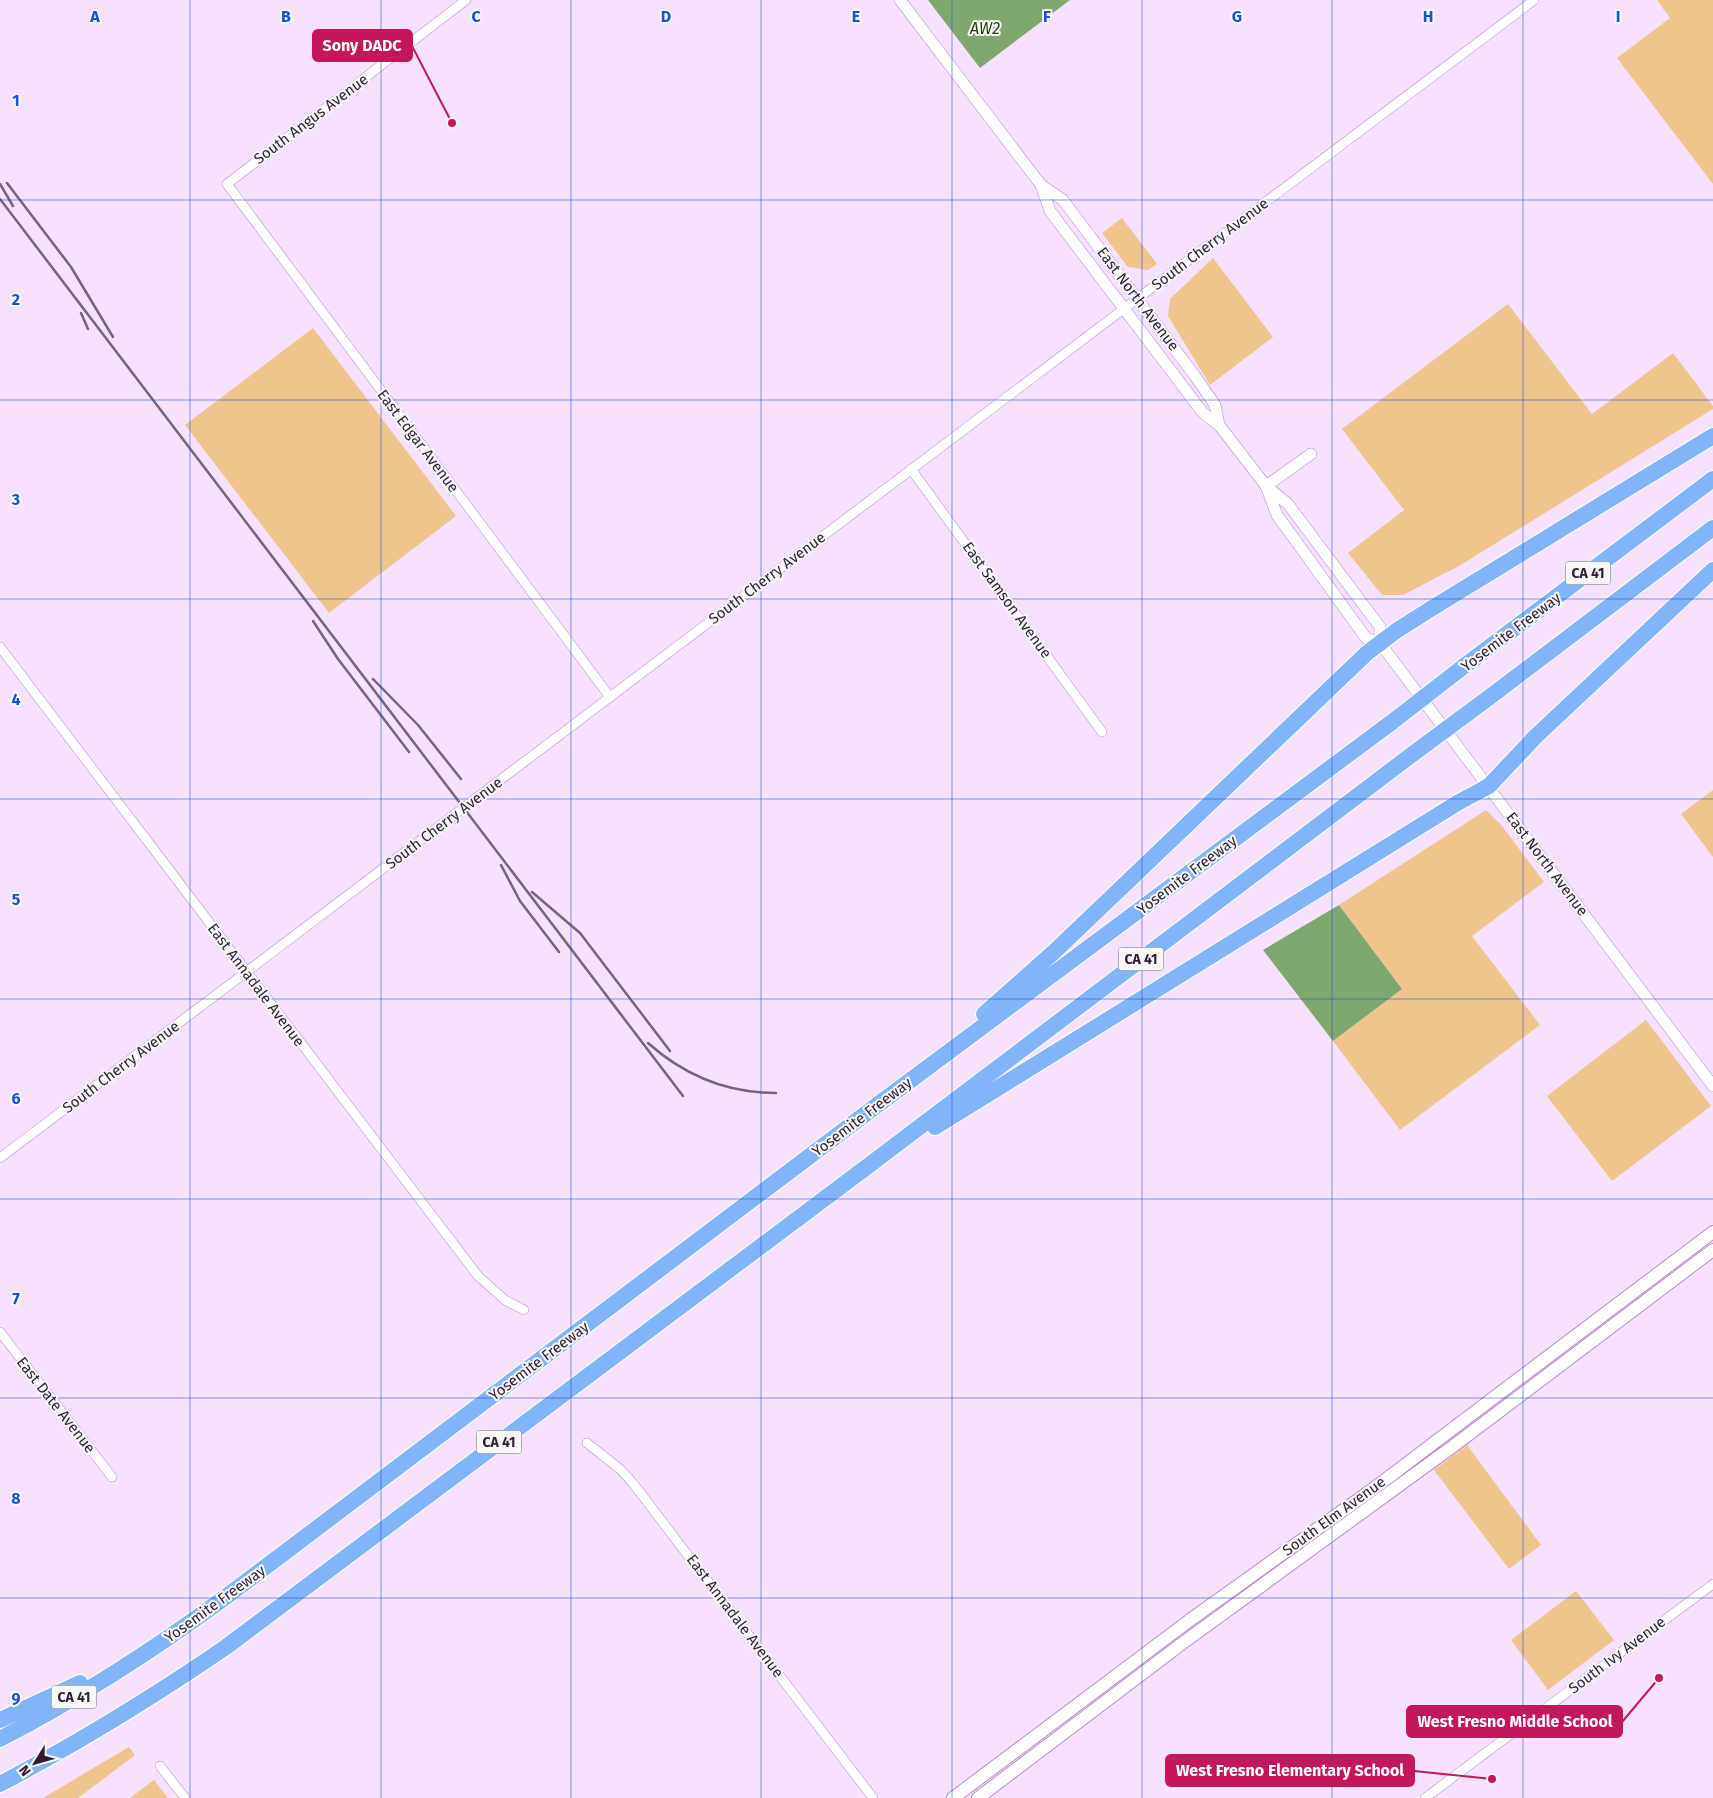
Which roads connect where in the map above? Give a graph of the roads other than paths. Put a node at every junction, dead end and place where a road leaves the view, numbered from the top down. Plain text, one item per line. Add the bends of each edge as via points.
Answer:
1 (466, 0) edge
2 (900, 0) edge
3 (1534, 0) edge
4 (227, 184) joint
5 (1040, 185) junction
6 (1137, 298) junction
7 (1124, 308) junction
8 (1219, 425) junction
9 (1713, 436) edge
10 (1311, 454) dead end
11 (911, 469) junction
12 (1713, 479) edge
13 (1266, 486) junction
14 (1713, 528) edge
15 (1713, 570) edge
16 (1380, 643) junction
17 (0, 647) edge
18 (610, 697) junction
19 (1102, 732) dead end
20 (1489, 786) junction
21 (247, 972) junction
22 (1713, 1086) edge
23 (884, 1100) junction
24 (0, 1158) edge
25 (868, 1166) junction
26 (1713, 1232) edge
27 (1713, 1250) edge
28 (524, 1310) dead end
29 (0, 1332) edge
30 (587, 1443) dead end
31 (112, 1477) dead end
32 (1316, 1529) junction
33 (1324, 1541) junction
34 (1713, 1584) edge
35 (145, 1653) junction
36 (0, 1720) edge
37 (0, 1738) edge
38 (50, 1757) junction
39 (160, 1766) dead end
40 (0, 1784) edge
41 (0, 1791) edge
42 (185, 1798) edge
43 (873, 1798) edge
44 (953, 1798) edge
45 (978, 1798) edge
46 (1426, 1798) edge

1 - 4 street, South Angus Avenue
2 - 5 street, East North Avenue
3 - 6 street, South Cherry Avenue
4 - 18 street, East Edgar Avenue
5 - 6 street, East North Avenue via 1063,200
5 - 7 street, East North Avenue via 1050,211
6 - 7 street, South Cherry Avenue
6 - 8 street, East North Avenue via 1215,405
7 - 8 street, East North Avenue via 1203,413
7 - 11 street, South Cherry Avenue
8 - 13 street, East North Avenue
9 - 16 highway
10 - 13 street
11 - 18 street, South Cherry Avenue
11 - 19 street, East Samson Avenue
12 - 23 highway, Yosemite Freeway / CA 41, bridge
13 - 16 street, East North Avenue via 1277,515 1321,577 1366,638
13 - 16 street, East North Avenue via 1288,504 1380,627
14 - 25 highway, CA 41, bridge
15 - 20 highway via 1536,737
16 - 20 street, East North Avenue
16 - 23 highway via 1055,951
17 - 21 street, East Annadale Avenue
18 - 21 street, South Cherry Avenue
20 - 22 street, East North Avenue
20 - 25 highway
21 - 24 street, South Cherry Avenue
21 - 28 street, East Annadale Avenue via 478,1276 505,1300
23 - 35 highway, Yosemite Freeway / CA 41 via 231,1593
25 - 38 highway, CA 41 via 226,1647 166,1688
26 - 32 main road, South Elm Avenue
27 - 33 main road, South Elm Avenue
29 - 31 street, East Date Avenue
30 - 43 street, East Annadale Avenue via 632,1482
32 - 33 main road
32 - 44 main road, South Elm Avenue
33 - 45 main road, South Elm Avenue
34 - 46 street, South Ivy Avenue
35 - 36 highway
35 - 37 highway, Yosemite Freeway / CA 41
38 - 40 highway, CA 41
38 - 41 highway
39 - 42 street

